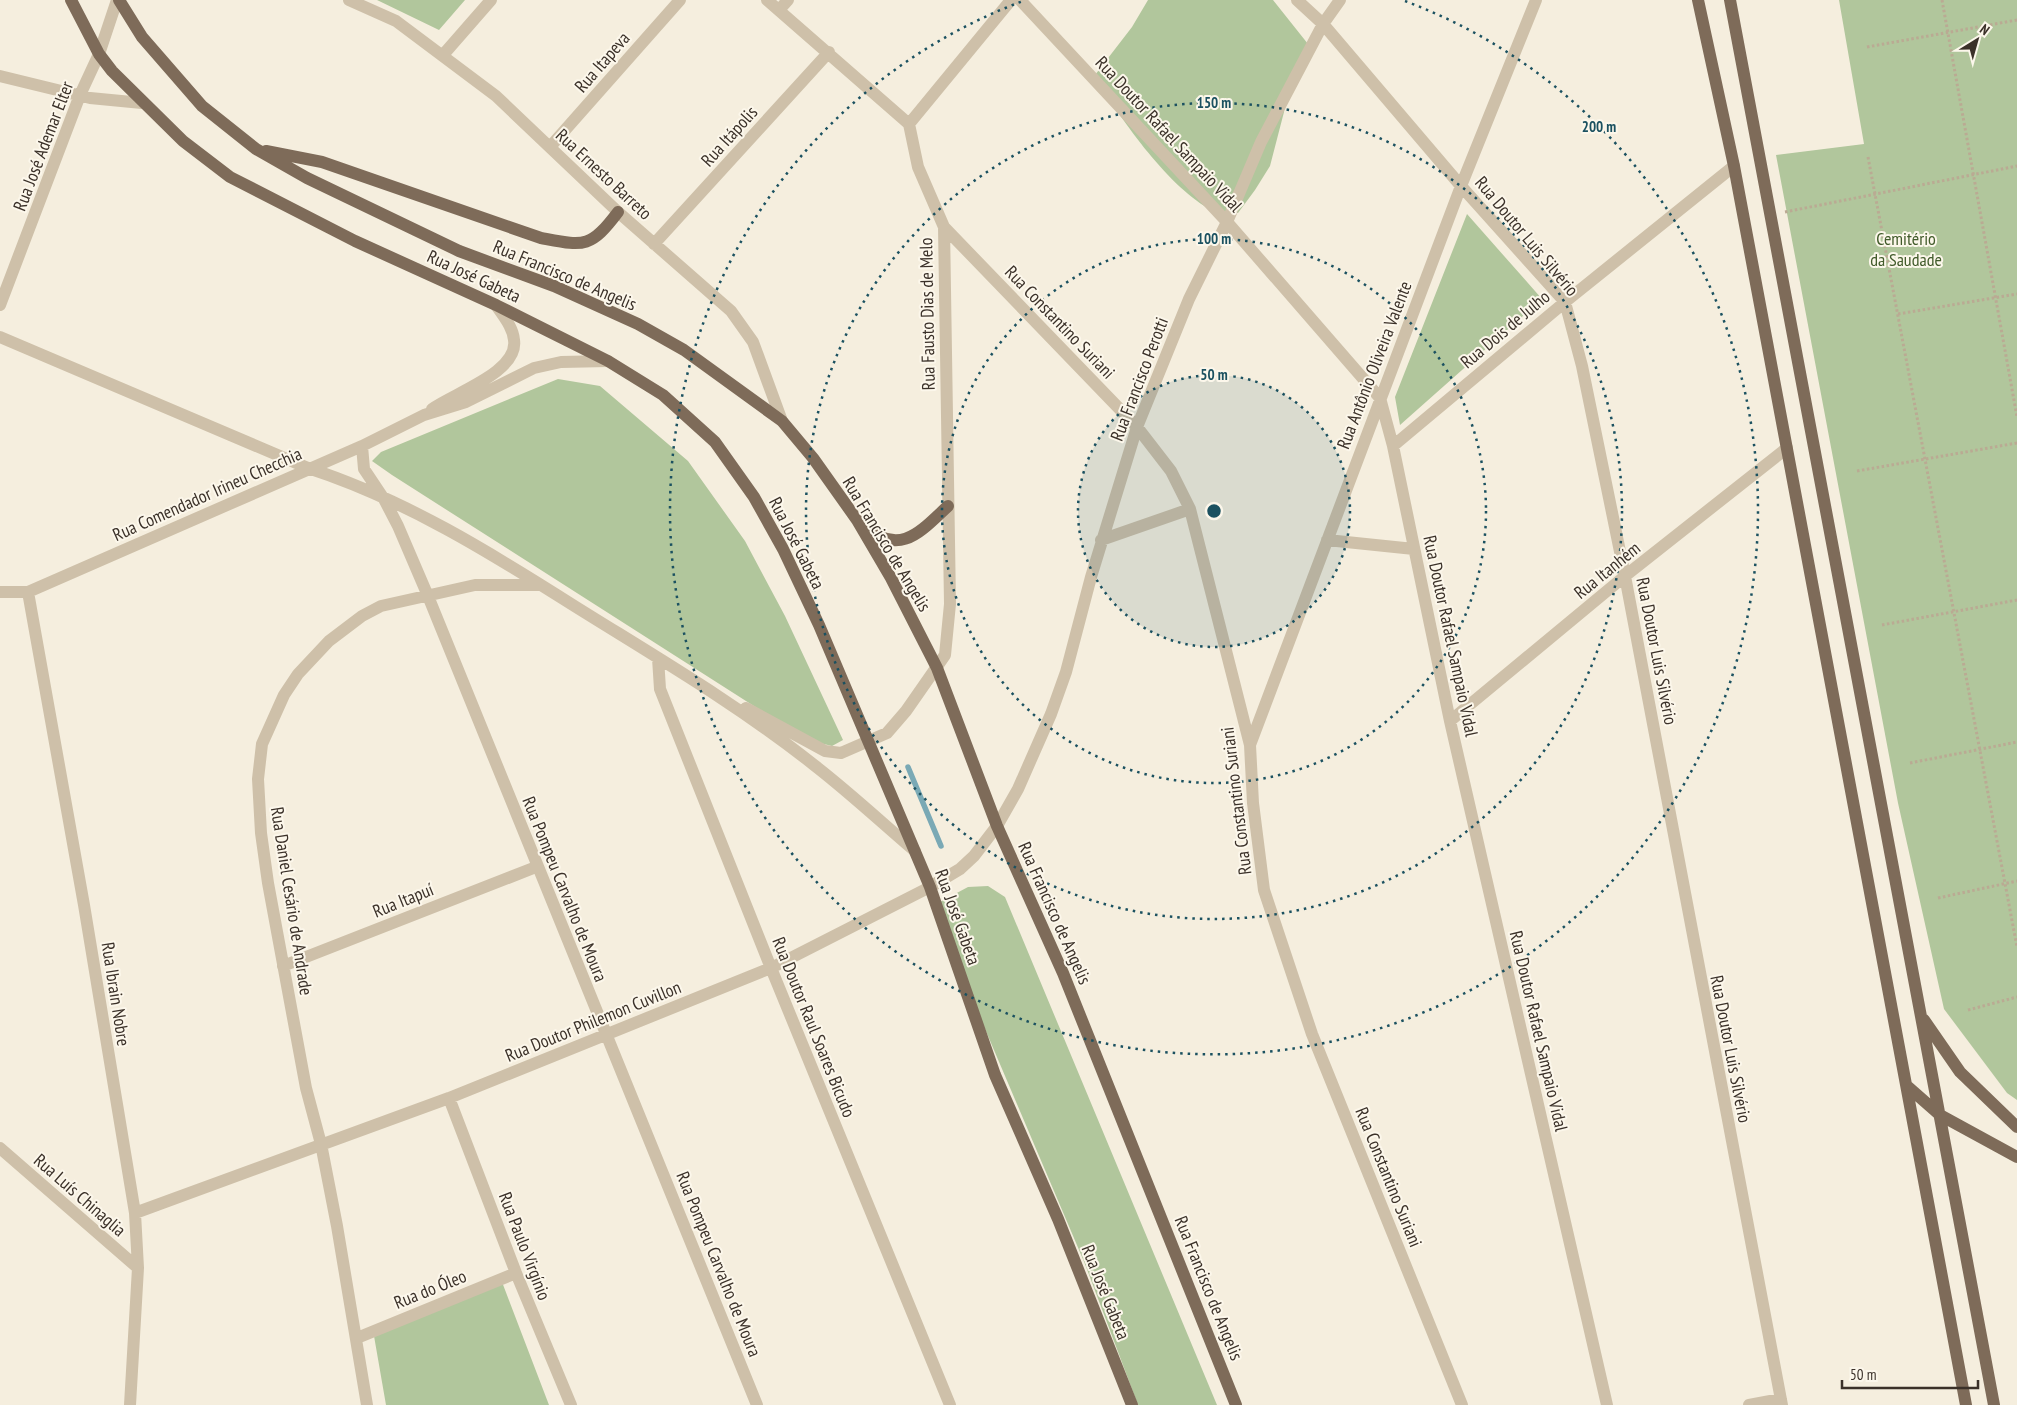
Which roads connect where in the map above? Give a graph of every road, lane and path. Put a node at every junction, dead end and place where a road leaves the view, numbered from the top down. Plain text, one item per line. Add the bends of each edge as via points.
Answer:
1 (71, 0) edge
2 (118, 0) edge
3 (349, 0) edge
4 (491, 0) edge
5 (680, 0) edge
6 (767, 0) edge
7 (788, 0) edge
8 (1011, 0) edge
9 (1020, 0) edge
10 (1297, 0) edge
11 (1340, 0) edge
12 (1536, 0) edge
13 (1698, 0) edge
14 (1730, 0) edge
15 (1942, 0) edge
16 (779, 10) junction
17 (2017, 20) edge
18 (1323, 24) junction
19 (1948, 33) junction
20 (1867, 47) dead end
21 (829, 52) junction
22 (99, 54) junction
23 (443, 55) junction
24 (0, 76) edge
25 (80, 95) junction
26 (142, 102) junction
27 (909, 124) junction
28 (550, 147) junction
29 (256, 149) junction
30 (1868, 157) dead end
31 (1734, 166) junction
32 (2017, 166) edge
33 (1973, 175) junction
34 (1461, 186) junction
35 (1875, 194) junction
36 (618, 212) junction
37 (1770, 215) junction
38 (1226, 222) junction
39 (944, 227) junction
40 (654, 244) junction
41 (2017, 294) edge
42 (1996, 298) junction
43 (1565, 302) junction
44 (0, 305) edge
45 (496, 305) junction
46 (1898, 314) junction
47 (0, 337) edge
48 (608, 361) junction
49 (1380, 398) junction
50 (424, 415) junction
51 (2017, 417) edge
52 (782, 421) junction
53 (1137, 428) junction
54 (2017, 443) edge
55 (362, 446) junction
56 (1393, 446) junction
57 (1787, 448) junction
58 (1925, 459) junction
59 (308, 468) junction
60 (1857, 471) dead end
61 (384, 499) junction
62 (948, 506) junction
63 (1190, 509) junction
64 (857, 520) junction
65 (1101, 540) junction
66 (1327, 540) junction
67 (1414, 549) junction
68 (1625, 576) junction
69 (541, 585) junction
70 (0, 592) edge
71 (28, 592) junction
72 (428, 596) junction
73 (2017, 600) edge
74 (1954, 612) junction
75 (1882, 625) dead end
76 (658, 658) junction
77 (937, 668) junction
78 (693, 680) junction
79 (1450, 721) junction
80 (869, 741) junction
81 (2017, 742) edge
82 (1250, 745) junction
83 (1980, 749) junction
84 (1910, 763) dead end
85 (1018, 789) joint
86 (997, 826) junction
87 (914, 851) junction
88 (536, 867) junction
89 (2017, 881) edge
90 (2005, 884) junction
91 (930, 887) junction
92 (1938, 898) dead end
93 (2017, 947) edge
94 (283, 966) junction
95 (770, 968) junction
96 (2017, 997) edge
97 (1968, 1010) dead end
98 (1921, 1016) junction
99 (606, 1034) junction
100 (1906, 1086) junction
101 (449, 1098) junction
102 (1940, 1115) junction
103 (2017, 1127) edge
104 (321, 1144) junction
105 (0, 1148) edge
106 (2017, 1157) edge
107 (135, 1213) junction
108 (138, 1268) junction
109 (516, 1274) junction
110 (357, 1338) junction
111 (1781, 1402) edge
112 (130, 1405) edge
113 (367, 1405) edge
114 (571, 1405) edge
115 (757, 1405) edge
116 (950, 1405) edge
117 (1132, 1405) edge
118 (1236, 1405) edge
119 (1462, 1405) edge
120 (1607, 1405) edge
121 (1749, 1405) edge
122 (1966, 1405) edge
123 (1994, 1405) edge

1 - 22 main road, Rua José Gabeta
2 - 22 street, Rua José Ademar Elter
2 - 29 main road, Rua Francisco de Angelis via 142,37 202,106
3 - 23 street, Rua Ernesto Barreto via 396,21
4 - 23 street
5 - 28 street, Rua Itapeva
6 - 16 street
7 - 16 street
8 - 27 street
9 - 38 street, Rua Doutor Rafael Sampaio Vidal
10 - 18 street, Rua Doutor Luis Silvério
11 - 18 street, Rua Francisco Perotti
12 - 34 street, Rua Antônio Oliveira Valente
13 - 31 main road
14 - 37 main road
15 - 19 path
16 - 21 street
17 - 19 path
18 - 34 street, Rua Doutor Luis Silvério
18 - 38 street, Rua Francisco Perotti via 1260,142
19 - 20 path
19 - 33 path
21 - 27 street
21 - 40 street, Rua Itápolis
22 - 25 street, Rua José Ademar Elter
22 - 26 main road, Rua José Gabeta
23 - 28 street, Rua Ernesto Barreto via 496,96
24 - 25 street
25 - 26 street via 104,101
25 - 44 street, Rua José Ademar Elter
26 - 45 main road, Rua José Gabeta via 183,141 230,177 355,241
27 - 39 street, Rua Fausto Dias de Melo via 918,167
28 - 36 street, Rua Ernesto Barreto
29 - 36 main road via 322,162 541,238 572,244 597,237
29 - 52 main road, Rua Francisco de Angelis via 307,178 459,250 554,286 638,324 684,350
30 - 35 path
31 - 43 street, Rua Dois de Julho
31 - 57 main road
32 - 33 path
33 - 35 path
33 - 42 path
34 - 43 street, Rua Doutor Luis Silvério
34 - 49 street, Rua Antônio Oliveira Valente
35 - 37 path
35 - 46 path
36 - 40 street, Rua Ernesto Barreto
37 - 98 main road
38 - 49 street, Rua Doutor Rafael Sampaio Vidal
38 - 53 street, Rua Francisco Perotti via 1189,299
39 - 53 street, Rua Constantino Suriani
39 - 62 street, Rua Fausto Dias de Melo
40 - 52 street, Rua Ernesto Barreto via 731,311 742,326 753,342
41 - 42 path
42 - 46 path
42 - 51 path
43 - 56 street, Rua Dois de Julho
43 - 68 street, Rua Doutor Luis Silvério via 1582,366
45 - 48 main road, Rua José Gabeta
45 - 50 street, Rua Comendador Irineu Checchia via 514,338 510,359 492,376 449,397
46 - 58 path
47 - 59 street
48 - 50 street, Rua Comendador Irineu Checchia via 561,362 534,368 466,402
48 - 80 main road, Rua José Gabeta via 663,395 708,436 754,497 819,625
49 - 56 street, Rua Doutor Rafael Sampaio Vidal
49 - 66 street, Rua Antônio Oliveira Valente
50 - 55 street, Rua Comendador Irineu Checchia
52 - 64 main road, Rua Francisco de Angelis
53 - 63 street, Rua Constantino Suriani via 1171,471
53 - 65 street, Rua Francisco Perotti
54 - 58 path
55 - 59 street, Rua Comendador Irineu Checchia
55 - 61 street, Rua Pompeu Carvalho de Moura via 364,469
56 - 67 street, Rua Doutor Rafael Sampaio Vidal
57 - 68 street, Rua Itanhém
57 - 100 main road
58 - 60 path
58 - 74 path
59 - 61 street
59 - 71 street, Rua Comendador Irineu Checchia
61 - 69 street via 430,520
61 - 72 street, Rua Pompeu Carvalho de Moura
62 - 64 main road via 925,528 902,540 886,541
62 - 77 street, Rua Fausto Dias de Melo via 950,604 945,655
63 - 65 street
63 - 82 street, Rua Constantino Suriani
64 - 77 main road, Rua Francisco de Angelis
65 - 85 street, Rua Francisco Perotti via 1066,672 1037,750
66 - 67 street
66 - 82 street, Rua Antônio Oliveira Valente
67 - 79 street, Rua Doutor Rafael Sampaio Vidal
68 - 79 street, Rua Itanhém
68 - 111 street, Rua Doutor Luis Silvério
69 - 72 street, Rua Daniel Cesário de Andrade via 475,585
69 - 76 street
70 - 71 street, Rua Comendador Irineu Checchia
71 - 107 street, Rua Ibrain Nobre
72 - 88 street, Rua Pompeu Carvalho de Moura
72 - 94 street, Rua Daniel Cesário de Andrade via 381,606 329,641 298,674 284,695 262,744 258,779 260,815
73 - 74 path
74 - 75 path
74 - 83 path
76 - 78 street
76 - 95 street, Rua Doutor Raul Soares Bicudo via 660,689
77 - 80 street, Rua Fausto Dias de Melo via 887,733
77 - 86 main road, Rua Francisco de Angelis
78 - 80 street, Rua Fausto Dias de Melo via 825,751 841,753
78 - 87 street via 814,765
79 - 120 street, Rua Doutor Rafael Sampaio Vidal
80 - 87 main road, Rua José Gabeta
81 - 83 path
82 - 119 street, Rua Constantino Suriani via 1259,858 1267,897 1312,1034
83 - 84 path
83 - 90 path
85 - 86 street, Rua Doutor Philemon Cuvillon
86 - 91 street, Rua Doutor Philemon Cuvillon via 960,869
86 - 118 main road, Rua Francisco de Angelis via 1067,982
87 - 91 main road, Rua José Gabeta
88 - 94 street, Rua Itapuí
88 - 99 street, Rua Pompeu Carvalho de Moura
89 - 90 path
90 - 92 path
90 - 93 path
91 - 95 street, Rua Doutor Philemon Cuvillon
91 - 117 main road, Rua José Gabeta via 995,1075 1058,1219
94 - 104 street, Rua Daniel Cesário de Andrade via 306,1088
95 - 99 street, Rua Doutor Philemon Cuvillon
95 - 116 street, Rua Doutor Raul Soares Bicudo
96 - 97 path
98 - 102 main road
98 - 103 main road via 1960,1072
99 - 101 street, Rua Doutor Philemon Cuvillon
99 - 115 street, Rua Pompeu Carvalho de Moura
100 - 102 main road
100 - 122 main road
101 - 104 street, Rua Doutor Philemon Cuvillon
101 - 109 street, Rua Paulo Virgínio
102 - 106 main road
102 - 123 main road
104 - 107 street, Rua Doutor Philemon Cuvillon
104 - 110 street, Rua Daniel Cesário de Andrade
105 - 108 street, Rua Luís Chinaglia
107 - 108 street, Rua Ibrain Nobre
108 - 112 street, Rua Ibrain Nobre
109 - 110 street, Rua do Óleo
109 - 114 street, Rua Paulo Virgínio
110 - 113 street, Rua Daniel Cesário de Andrade
111 - 121 street

